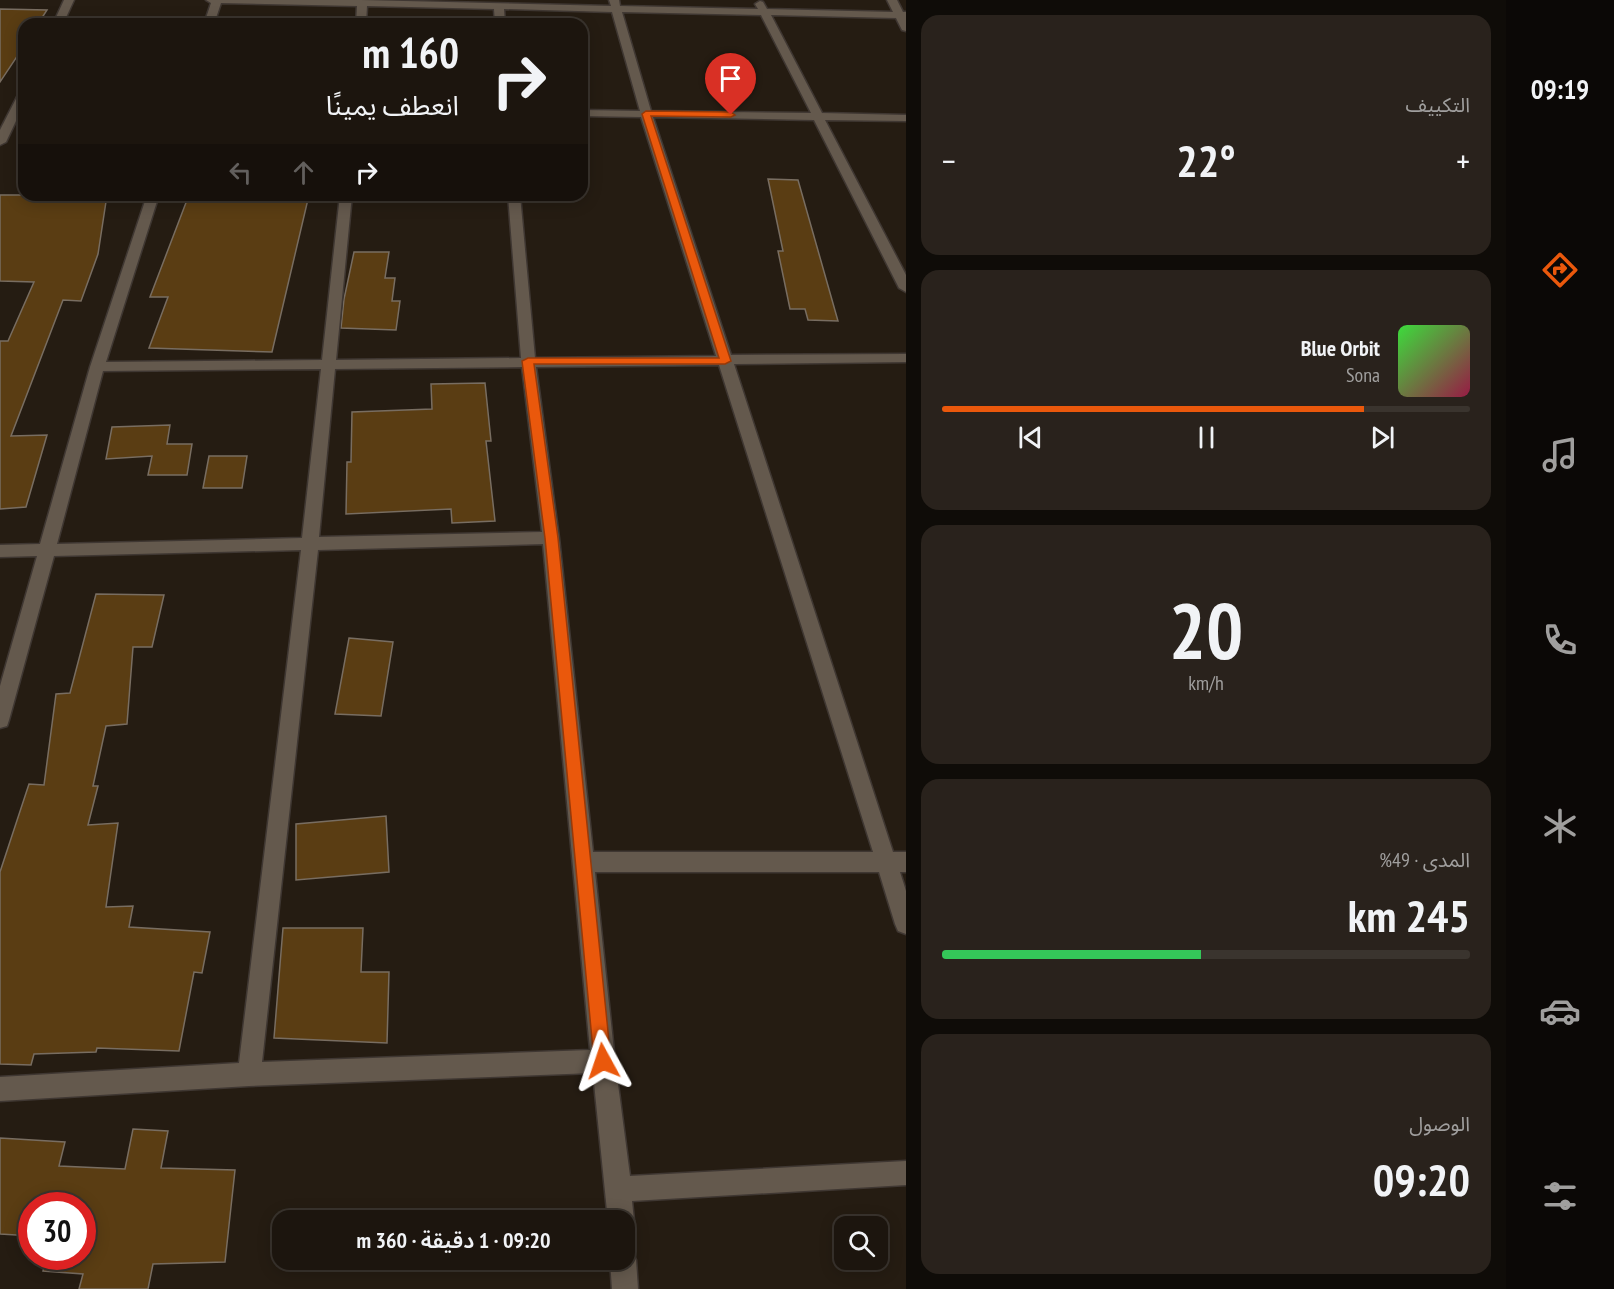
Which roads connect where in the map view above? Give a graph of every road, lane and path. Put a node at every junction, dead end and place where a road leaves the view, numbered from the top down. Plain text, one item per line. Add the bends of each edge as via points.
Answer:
1 (69, 0) edge
2 (211, 0) edge
3 (217, 0) edge
4 (758, 0) edge
5 (892, 0) edge
6 (320, 1) edge
7 (466, 2) edge
8 (362, 3) junction
9 (615, 4) edge
10 (499, 6) junction
11 (763, 12) junction
12 (902, 14) edge
13 (61, 18) edge
14 (211, 18) edge
15 (361, 18) edge
16 (500, 18) edge
17 (906, 28) edge
18 (18, 102) edge
19 (588, 112) edge
20 (646, 114) junction
21 (816, 116) junction
22 (906, 118) edge
23 (0, 142) edge
24 (151, 201) edge
25 (344, 201) edge
26 (514, 201) edge
27 (906, 288) edge
28 (906, 358) edge
29 (528, 361) junction
30 (725, 361) junction
31 (328, 365) junction
32 (97, 367) junction
33 (551, 538) junction
34 (310, 544) junction
35 (48, 550) junction
36 (0, 551) edge
37 (0, 720) edge
38 (584, 861) junction
39 (897, 862) edge
40 (906, 924) edge
41 (603, 1061) junction
42 (249, 1074) junction
43 (0, 1089) edge
44 (906, 1173) edge
45 (619, 1189) junction
46 (620, 1210) edge
47 (624, 1270) edge
48 (625, 1289) edge

1 - 13 street
2 - 3 street
3 - 6 street
3 - 14 street
4 - 11 street
5 - 12 street
6 - 8 street
7 - 8 street
7 - 10 street
8 - 15 street
9 - 10 street
9 - 11 street
9 - 20 street
10 - 16 street
11 - 12 street
11 - 21 street
12 - 17 street
18 - 23 street
19 - 20 street
20 - 21 street
20 - 30 street
21 - 22 street
21 - 27 street
24 - 32 street
25 - 31 street
26 - 29 street
28 - 30 street
29 - 30 street
29 - 31 street
29 - 33 street
30 - 39 street
31 - 32 street
31 - 34 street
32 - 35 street
33 - 34 street
33 - 38 street
34 - 35 street
34 - 42 street
35 - 36 street
35 - 37 street
38 - 39 street
38 - 41 street
39 - 40 street
41 - 42 street
41 - 45 street
42 - 43 street
44 - 45 street
45 - 46 street
47 - 48 street

